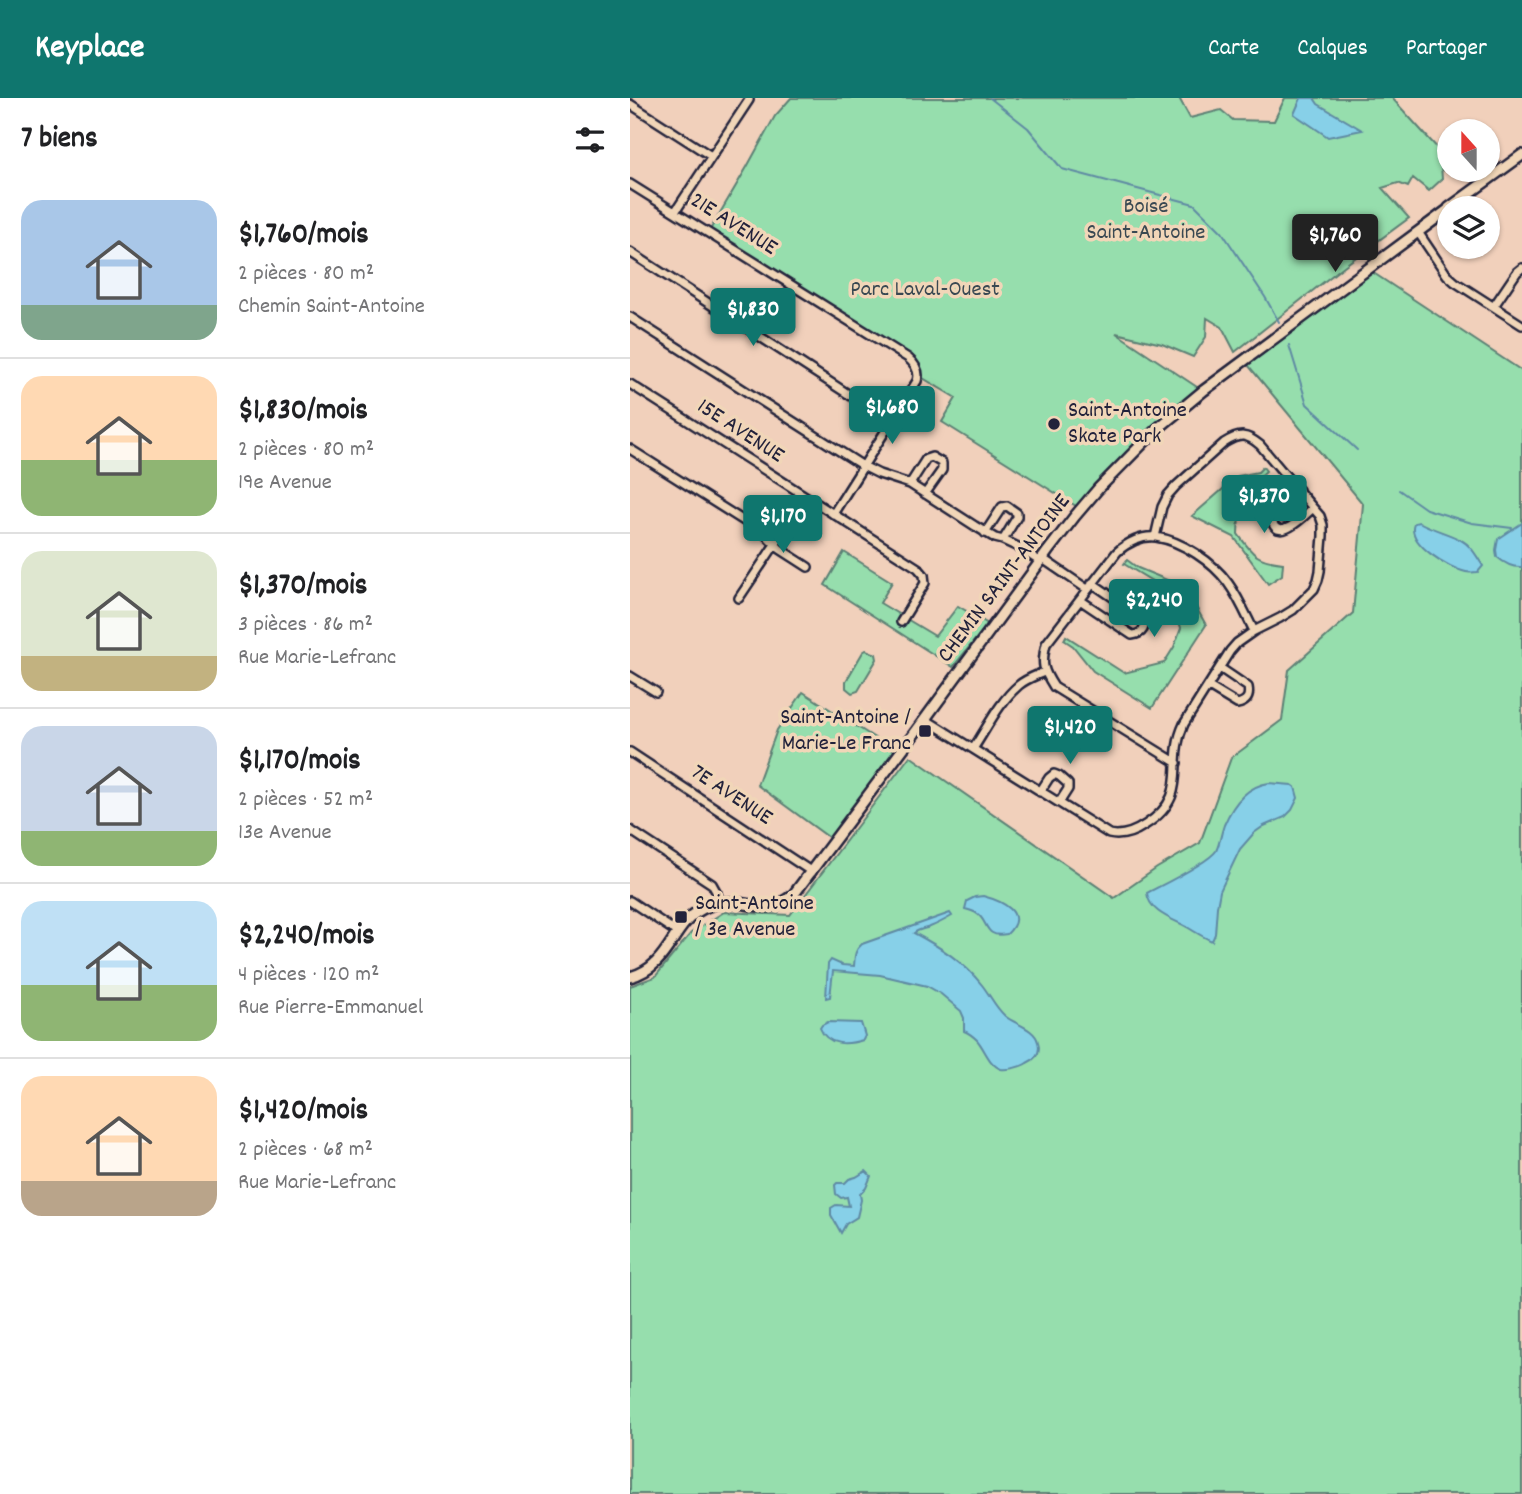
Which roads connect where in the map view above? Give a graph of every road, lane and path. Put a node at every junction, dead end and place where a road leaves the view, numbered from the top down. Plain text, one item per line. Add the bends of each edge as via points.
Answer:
1 (749, 100) dead end
2 (630, 104) edge
3 (1522, 155) edge
4 (711, 156) junction
5 (630, 184) edge
6 (1466, 196) edge
7 (675, 212) junction
8 (1437, 217) edge
9 (1418, 232) junction
10 (630, 252) edge
11 (1522, 268) edge
12 (1494, 306) junction
13 (630, 317) edge
14 (1522, 325) edge
15 (630, 384) edge
16 (891, 422) junction
17 (630, 449) edge
18 (863, 466) junction
19 (910, 484) junction
20 (1299, 490) junction
21 (925, 494) junction
22 (806, 498) junction
23 (1313, 508) junction
24 (833, 514) junction
25 (985, 533) junction
26 (1155, 537) junction
27 (1003, 540) junction
28 (775, 543) junction
29 (1042, 561) junction
30 (808, 567) dead end
31 (1090, 587) junction
32 (739, 598) dead end
33 (1080, 600) junction
34 (901, 622) dead end
35 (1254, 631) junction
36 (1220, 668) junction
37 (1044, 672) junction
38 (630, 676) edge
39 (1209, 687) junction
40 (656, 692) dead end
41 (925, 719) junction
42 (973, 749) junction
43 (630, 752) edge
44 (1177, 763) junction
45 (1040, 792) junction
46 (1059, 803) junction
47 (630, 830) edge
48 (812, 872) junction
49 (630, 901) edge
50 (719, 902) junction
51 (678, 933) junction
52 (630, 978) edge

1 - 4 street
2 - 4 street
3 - 6 street, CHEMIN SAINT-ANTOINE
4 - 7 street
5 - 7 street, 21E AVENUE
7 - 16 street, 21E AVENUE via 908,358 918,378
8 - 9 street, CHEMIN SAINT-ANTOINE
9 - 12 street via 1447,275
9 - 29 street, CHEMIN SAINT-ANTOINE via 1156,430 1090,498
10 - 16 street
11 - 12 street
12 - 14 street
13 - 18 street
15 - 22 street, 15E AVENUE
16 - 18 street
17 - 28 street
18 - 19 street
18 - 24 street
19 - 21 street
19 - 21 street via 926,459 942,463
20 - 23 street
20 - 23 street via 1273,513 1274,525 1288,528
20 - 26 street via 1252,438 1233,438 1168,495
21 - 25 street
22 - 24 street, 15E AVENUE
22 - 28 street
23 - 35 street via 1323,525 1318,580 1293,610
24 - 34 street, 15E AVENUE via 924,575 925,583
25 - 27 street
25 - 27 street via 1007,506 1017,517
26 - 31 street via 1125,545
26 - 35 street via 1183,547 1211,565 1230,585
27 - 29 street
28 - 30 street
28 - 32 street
29 - 31 street
29 - 41 street, CHEMIN SAINT-ANTOINE
31 - 33 street
31 - 33 street via 1142,617 1144,630 1132,635
33 - 37 street via 1046,644
35 - 36 street via 1237,643
36 - 39 street
36 - 39 street via 1248,687 1248,699 1237,704
37 - 42 street via 1019,685
37 - 44 street via 1054,687
38 - 40 street
39 - 44 street via 1180,732
41 - 42 street
41 - 48 street, CHEMIN SAINT-ANTOINE
42 - 45 street
43 - 48 street, 7E AVENUE
44 - 46 street via 1175,786 1166,807 1128,834 1109,834
45 - 46 street
45 - 46 street via 1049,778 1059,776 1068,789
47 - 50 street via 712,884
48 - 50 street, CHEMIN SAINT-ANTOINE via 794,894 776,906
49 - 51 street
50 - 51 street via 694,915
51 - 52 street via 651,968

